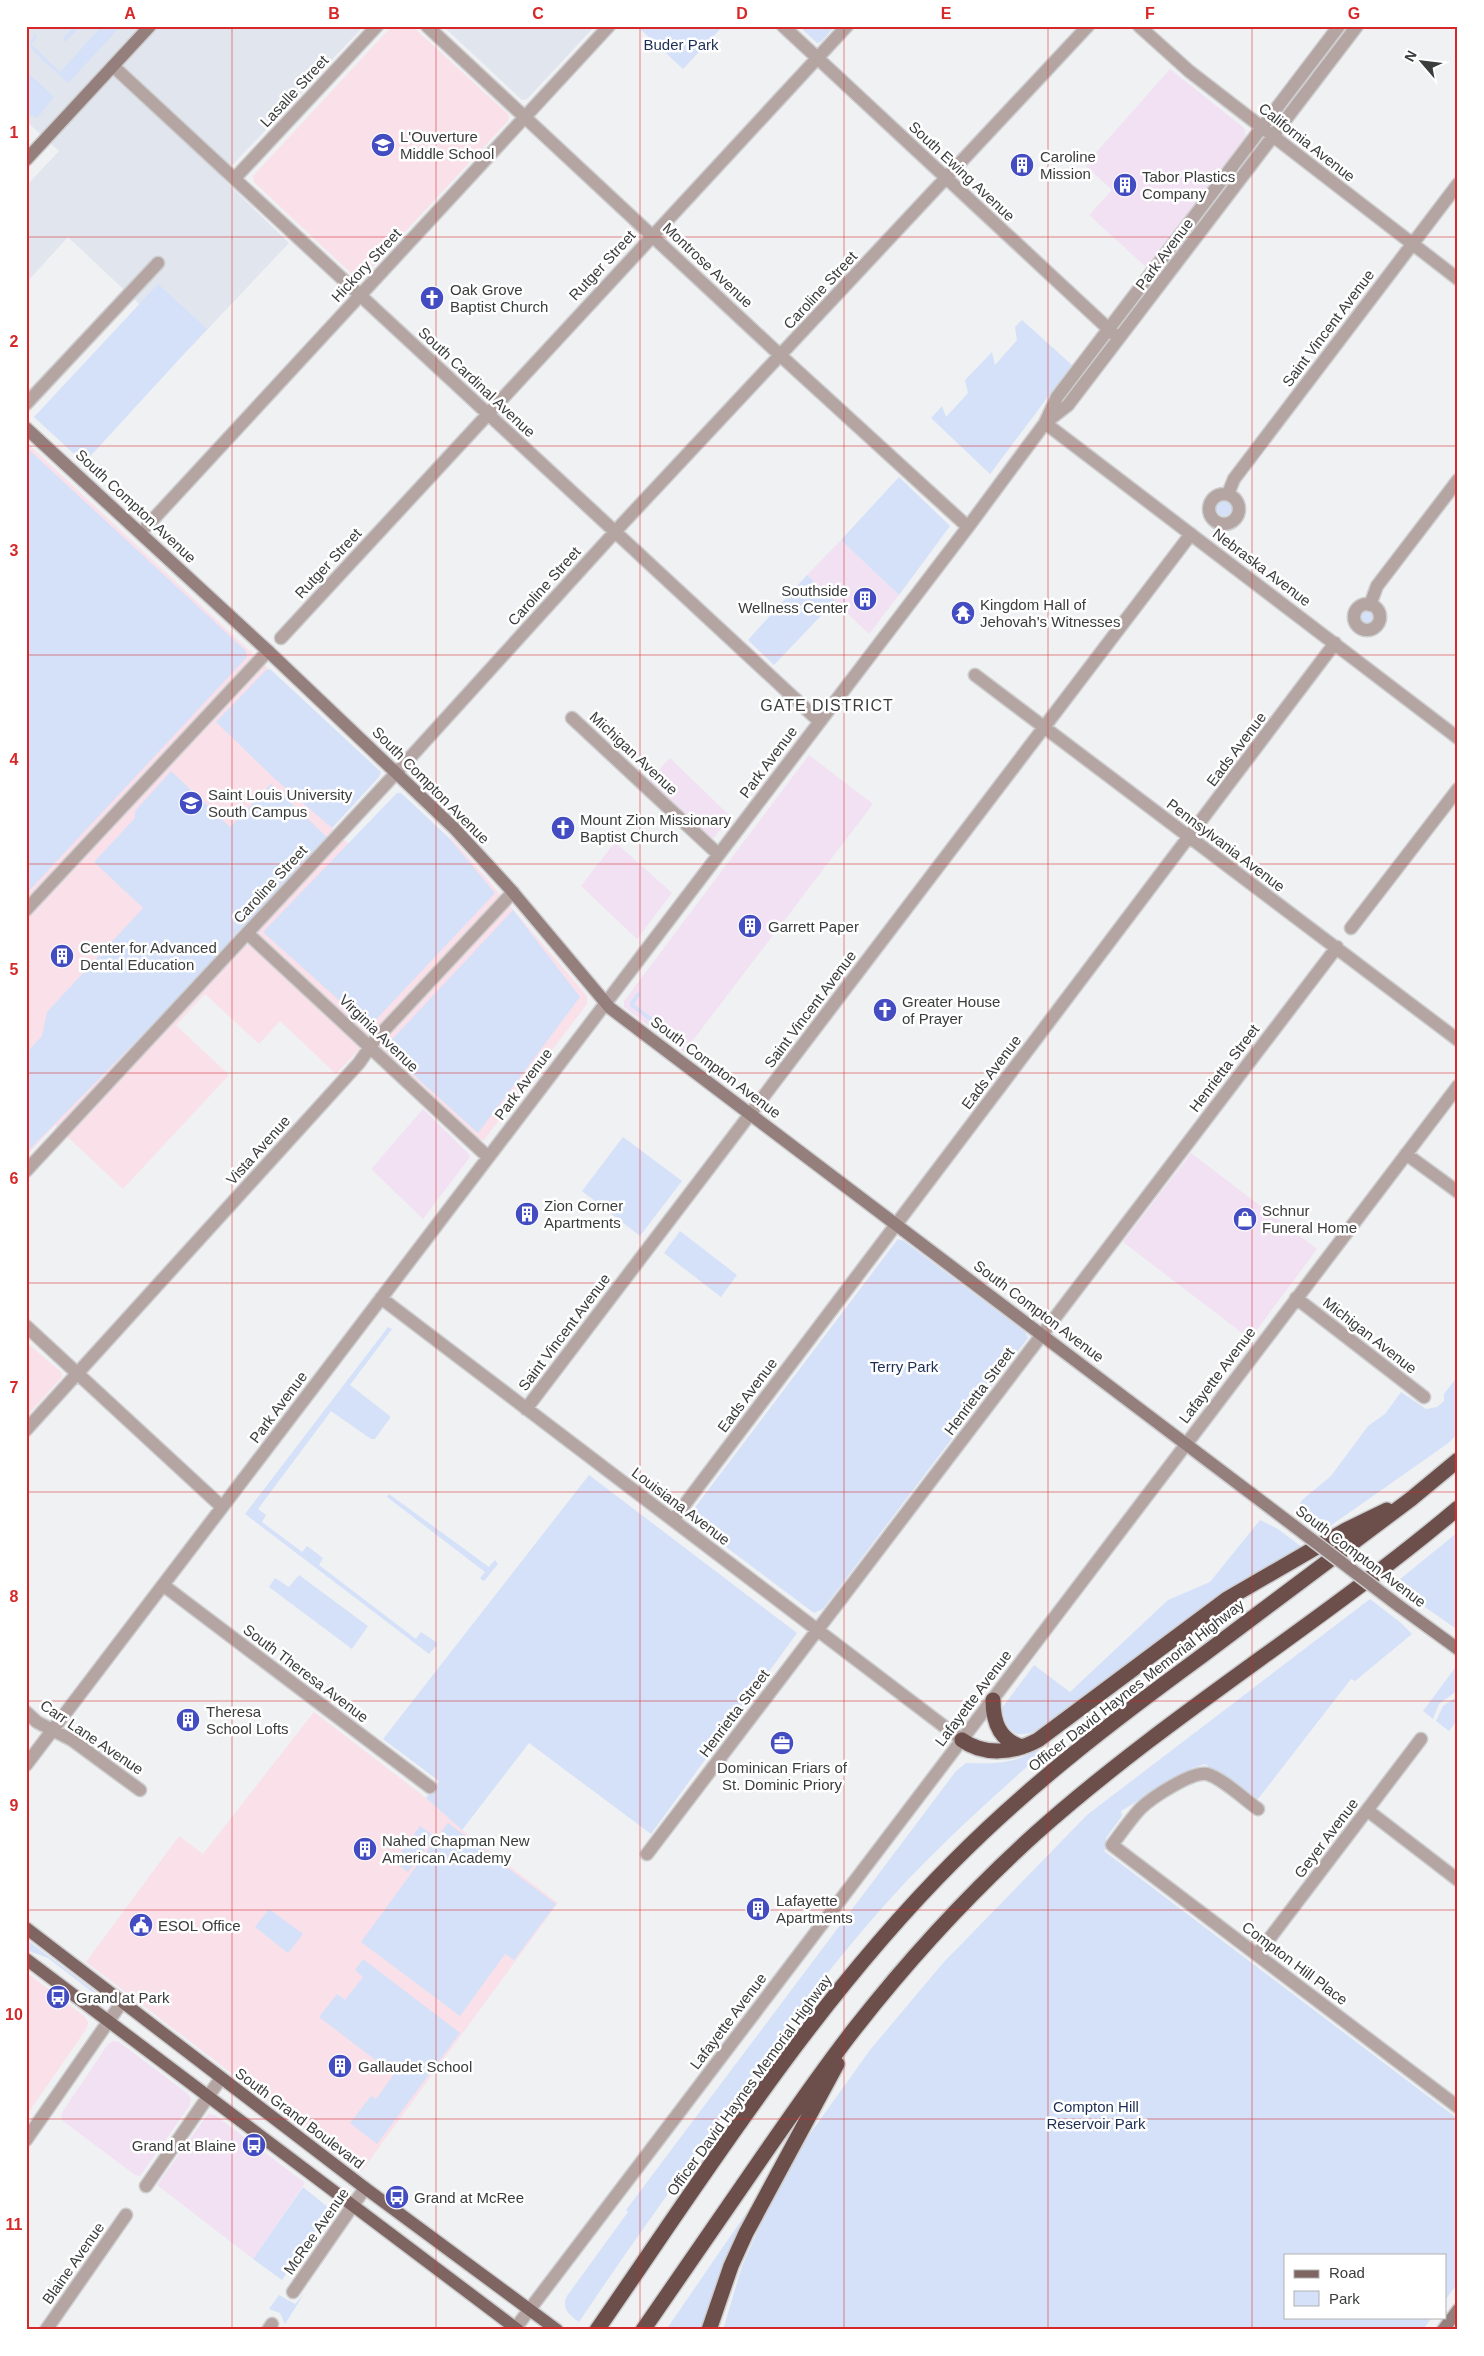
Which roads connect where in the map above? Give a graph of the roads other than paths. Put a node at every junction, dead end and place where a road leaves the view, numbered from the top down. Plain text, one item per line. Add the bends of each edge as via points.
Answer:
1 (150, 26) edge
2 (377, 26) edge
3 (428, 26) edge
4 (609, 26) edge
5 (783, 26) edge
6 (847, 26) edge
7 (1088, 26) edge
8 (1139, 26) edge
9 (1339, 26) edge
10 (1357, 26) edge
11 (818, 58) junction
12 (113, 66) junction
13 (526, 116) junction
14 (1262, 128) junction
15 (1273, 137) junction
16 (26, 160) edge
17 (235, 178) junction
18 (947, 178) junction
19 (1458, 184) edge
20 (652, 236) junction
21 (1412, 244) junction
22 (158, 263) dead end
23 (1458, 279) edge
24 (360, 295) junction
25 (1109, 329) junction
26 (1120, 338) junction
27 (781, 356) junction
28 (26, 404) edge
29 (487, 414) junction
30 (1045, 423) junction
31 (26, 428) edge
32 (1458, 480) edge
33 (1228, 494) dead end
34 (146, 526) dead end
35 (968, 526) junction
36 (615, 532) junction
37 (1191, 534) junction
38 (1370, 605) dead end
39 (281, 638) dead end
40 (1336, 643) junction
41 (268, 651) junction
42 (975, 675) dead end
43 (572, 718) dead end
44 (819, 721) junction
45 (1044, 728) junction
46 (1458, 738) edge
47 (397, 772) junction
48 (1458, 789) edge
49 (1189, 838) junction
50 (718, 854) junction
51 (513, 892) junction
52 (26, 910) edge
53 (1351, 928) dead end
54 (247, 933) junction
55 (1336, 947) junction
56 (605, 1003) junction
57 (1458, 1040) edge
58 (370, 1048) junction
59 (1458, 1086) edge
60 (751, 1114) junction
61 (1406, 1154) junction
62 (488, 1157) junction
63 (26, 1171) edge
64 (1458, 1192) edge
65 (897, 1224) junction
66 (381, 1298) junction
67 (1296, 1298) junction
68 (26, 1326) edge
69 (1042, 1334) junction
70 (77, 1373) junction
71 (1424, 1397) dead end
72 (526, 1409) junction
73 (26, 1430) edge
74 (1186, 1444) junction
75 (1458, 1460) edge
76 (1412, 1499) junction
77 (222, 1507) junction
78 (1458, 1508) edge
79 (672, 1520) junction
80 (163, 1585) junction
81 (818, 1630) junction
82 (1458, 1649) edge
83 (992, 1700) junction
84 (26, 1712) edge
85 (53, 1730) junction
86 (962, 1740) junction
87 (1421, 1740) dead end
88 (1022, 1747) junction
89 (26, 1765) edge
90 (430, 1787) dead end
91 (140, 1790) dead end
92 (1258, 1809) dead end
93 (1367, 1810) junction
94 (647, 1854) dead end
95 (1458, 1880) edge
96 (26, 1928) edge
97 (1258, 1955) junction
98 (26, 1959) edge
99 (122, 2002) junction
100 (108, 2021) junction
101 (855, 2028) junction
102 (221, 2078) junction
103 (208, 2097) junction
104 (1458, 2107) edge
105 (26, 2140) edge
106 (146, 2186) dead end
107 (365, 2188) junction
108 (353, 2206) junction
109 (126, 2214) dead end
110 (293, 2292) dead end
111 (529, 2310) junction
112 (1458, 2310) edge
113 (516, 2329) edge
114 (46, 2330) edge
115 (557, 2330) edge
116 (598, 2330) edge
117 (643, 2330) edge
118 (709, 2330) edge
119 (1443, 2330) edge

1 - 12 main road
2 - 17 street, Lasalle Street
3 - 13 street, Montrose Avenue
4 - 13 street, Hickory Street
5 - 11 street, South Ewing Avenue
6 - 11 street, Rutger Street
7 - 18 street, Caroline Street
8 - 14 street, California Avenue via 1182,66
9 - 14 street, Park Avenue
10 - 15 street, Park Avenue
11 - 18 street, South Ewing Avenue
11 - 20 street, Rutger Street
12 - 16 main road
12 - 17 street, South Cardinal Avenue
13 - 20 street, Montrose Avenue
13 - 24 street, Hickory Street
14 - 15 street, California Avenue
14 - 25 street, Park Avenue
15 - 21 street, California Avenue
15 - 26 street, Park Avenue
17 - 24 street, South Cardinal Avenue
18 - 25 street, South Ewing Avenue
18 - 27 street, Caroline Street
19 - 21 street, Saint Vincent Avenue
20 - 27 street, Montrose Avenue
20 - 29 street, Rutger Street
21 - 23 street, California Avenue
21 - 33 street, Saint Vincent Avenue via 1234,479
22 - 28 street
24 - 29 street, South Cardinal Avenue
24 - 34 street, Hickory Street
25 - 26 street, South Ewing Avenue
25 - 30 street, Park Avenue via 1057,397
26 - 30 street, Park Avenue via 1068,405
27 - 35 street, Montrose Avenue
27 - 36 street, Caroline Street
29 - 36 street, South Cardinal Avenue
29 - 39 street, Rutger Street
30 - 35 street, Park Avenue
30 - 37 street, Nebraska Avenue
31 - 41 main road, South Compton Avenue
32 - 38 street via 1377,586
35 - 44 street, Park Avenue
36 - 44 street, South Cardinal Avenue
36 - 47 street, Caroline Street
37 - 40 street, Nebraska Avenue
37 - 45 street, Saint Vincent Avenue
40 - 46 street, Nebraska Avenue
40 - 49 street, Eads Avenue
41 - 47 main road, South Compton Avenue
41 - 52 street
42 - 45 street, Pennsylvania Avenue
43 - 50 street, Michigan Avenue
44 - 50 street, Park Avenue
45 - 49 street, Pennsylvania Avenue
45 - 60 street, Saint Vincent Avenue
47 - 51 main road, South Compton Avenue
47 - 54 street, Caroline Street
48 - 53 street
49 - 55 street, Pennsylvania Avenue
49 - 65 street, Eads Avenue
50 - 56 street, Park Avenue
51 - 56 main road, South Compton Avenue
51 - 58 street, Vista Avenue
54 - 58 street, Virginia Avenue
54 - 63 street, Caroline Street
55 - 57 street, Pennsylvania Avenue
55 - 69 street, Henrietta Street
56 - 60 main road, South Compton Avenue
56 - 62 street, Park Avenue
58 - 62 street, Virginia Avenue
58 - 70 street, Vista Avenue
59 - 61 street, Lafayette Avenue
60 - 65 main road, South Compton Avenue
60 - 72 street, Saint Vincent Avenue
61 - 64 street
61 - 67 street, Lafayette Avenue
62 - 66 street, Park Avenue
65 - 69 main road, South Compton Avenue
65 - 79 street, Eads Avenue
66 - 72 street, Louisiana Avenue
66 - 77 street, Park Avenue
67 - 71 street, Michigan Avenue
67 - 74 street, Lafayette Avenue
68 - 70 street
69 - 74 main road, South Compton Avenue
69 - 81 street, Henrietta Street
70 - 73 street, Vista Avenue
70 - 77 street
72 - 79 street, Louisiana Avenue
74 - 82 main road, South Compton Avenue, bridge
74 - 83 street, Lafayette Avenue
75 - 76 highway, Officer David Haynes Memorial Highway
76 - 88 highway via 1375,1515 1250,1584 1054,1729
76 - 116 highway, Officer David Haynes Memorial Highway via 1102,1730 1051,1771 954,1860 909,1907 827,2004
77 - 80 street, Park Avenue
78 - 101 highway via 1384,1568 1144,1744 1078,1797 947,1921
79 - 81 street, Louisiana Avenue
80 - 85 street, Park Avenue
80 - 90 street, South Theresa Avenue
81 - 86 street, Louisiana Avenue
81 - 94 street, Henrietta Street
83 - 86 street, Lafayette Avenue
83 - 88 highway via 999,1732
84 - 85 street, Carr Lane Avenue
85 - 89 street, Park Avenue
85 - 91 street, Carr Lane Avenue via 72,1740
86 - 88 highway via 988,1751
86 - 111 street, Lafayette Avenue
87 - 93 street, Geyer Avenue
92 - 97 street, Compton Hill Place via 1215,1778 1202,1774 1153,1798 1140,1808 1112,1845
93 - 95 street
93 - 97 street, Geyer Avenue
96 - 99 main road, South Grand Boulevard
97 - 104 street, Compton Hill Place
98 - 100 main road
99 - 100 street
99 - 102 main road, South Grand Boulevard
100 - 103 main road
100 - 105 street
101 - 117 highway
101 - 118 highway via 746,2233
102 - 103 street
102 - 107 main road, South Grand Boulevard
103 - 106 street
103 - 108 main road
107 - 108 street, McRee Avenue
107 - 111 main road, South Grand Boulevard
108 - 110 street, McRee Avenue
108 - 113 main road
109 - 114 street, Blaine Avenue
111 - 113 street, Lafayette Avenue
111 - 115 main road, South Grand Boulevard
112 - 119 main road

